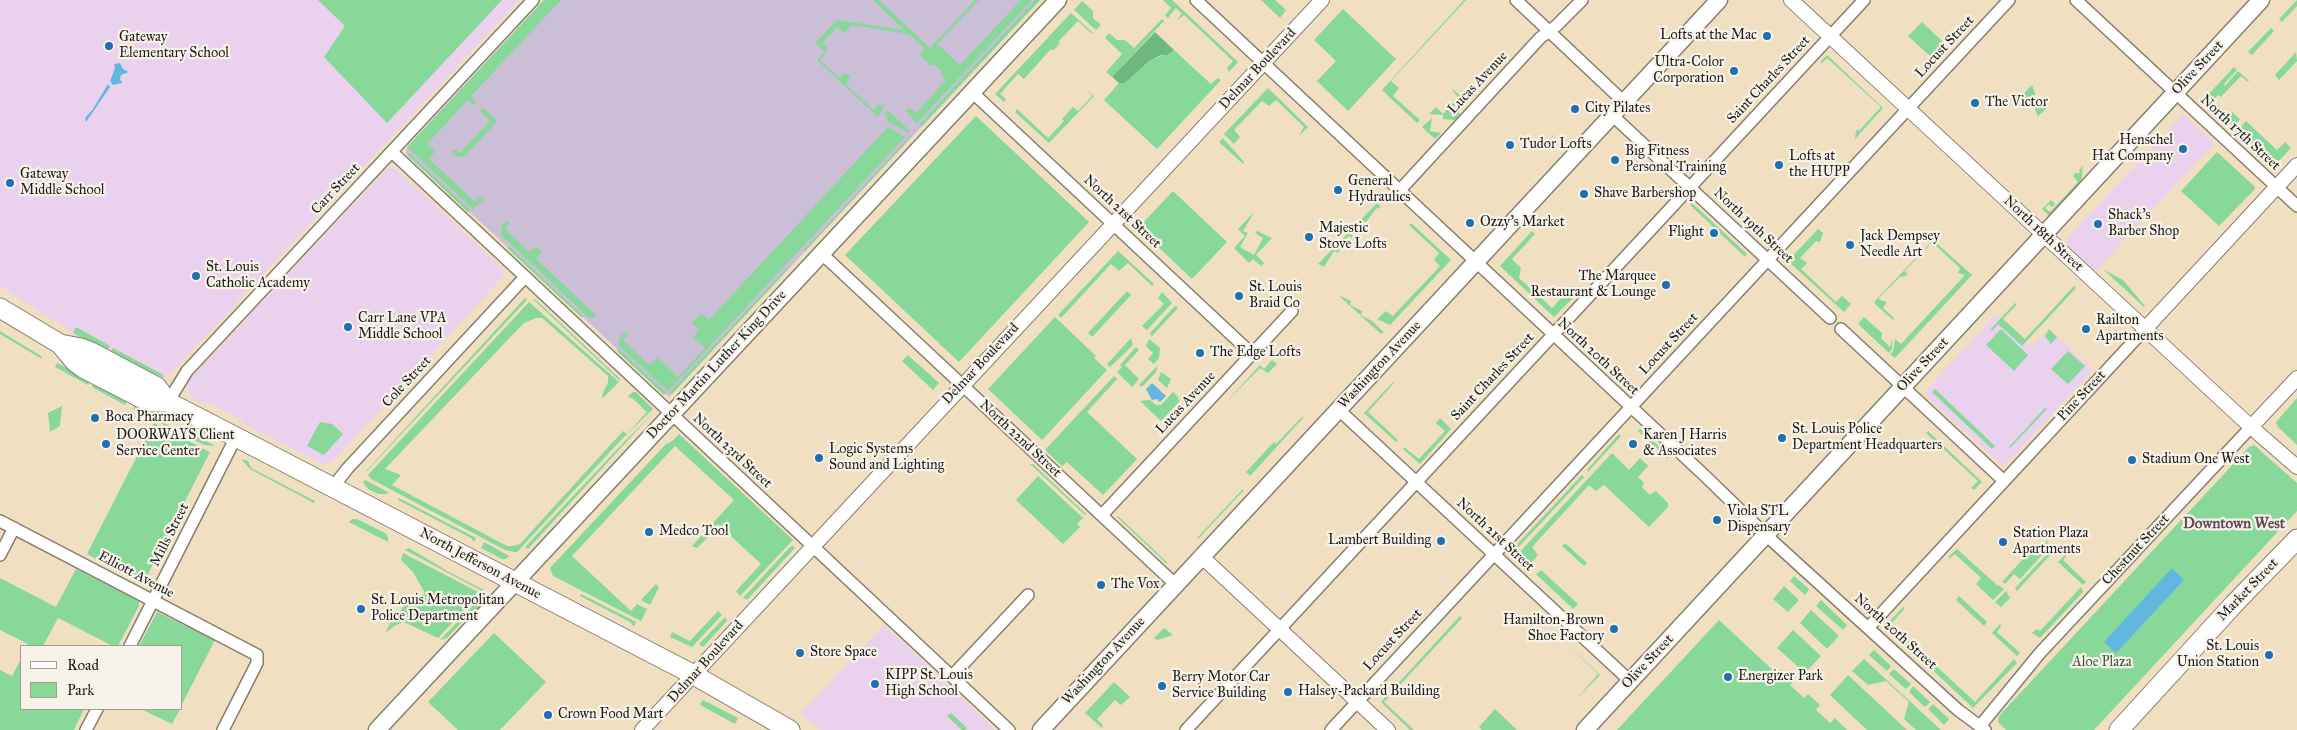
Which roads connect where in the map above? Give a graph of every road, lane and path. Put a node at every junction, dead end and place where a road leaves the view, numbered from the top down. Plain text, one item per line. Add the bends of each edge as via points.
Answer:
1 (532, 0) edge
2 (1058, 0) edge
3 (1196, 0) edge
4 (1322, 0) edge
5 (1516, 0) edge
6 (1582, 0) edge
7 (1719, 0) edge
8 (1791, 0) edge
9 (1864, 0) edge
10 (2009, 0) edge
11 (2076, 0) edge
12 (2261, 0) edge
13 (1549, 31) junction
14 (1830, 36) junction
15 (1264, 63) junction
16 (972, 92) junction
17 (2176, 93) junction
18 (1624, 102) junction
19 (1908, 109) junction
20 (1612, 115) junction
21 (392, 152) junction
22 (2297, 165) edge
23 (2276, 187) junction
24 (1690, 188) junction
25 (1400, 190) junction
26 (2297, 206) edge
27 (1113, 223) junction
28 (2044, 235) junction
29 (822, 253) junction
30 (1767, 260) junction
31 (1476, 262) junction
32 (525, 277) junction
33 (0, 308) edge
34 (1292, 311) dead end
35 (1830, 318) dead end
36 (1841, 329) dead end
37 (2145, 329) junction
38 (1553, 335) junction
39 (1252, 354) junction
40 (2297, 378) edge
41 (962, 384) junction
42 (1903, 386) junction
43 (168, 402) junction
44 (1631, 407) junction
45 (1339, 410) junction
46 (672, 414) junction
47 (2251, 427) junction
48 (236, 437) junction
49 (2297, 467) edge
50 (2004, 481) junction
51 (1416, 482) junction
52 (333, 487) junction
53 (1102, 515) junction
54 (0, 521) edge
55 (14, 528) junction
56 (1766, 536) junction
57 (2297, 538) edge
58 (812, 546) junction
59 (1494, 554) junction
60 (0, 555) edge
61 (1201, 556) junction
62 (515, 582) junction
63 (1175, 584) junction
64 (1028, 595) dead end
65 (153, 601) junction
66 (1868, 628) junction
67 (1280, 629) junction
68 (131, 645) edge
69 (694, 675) junction
70 (952, 676) junction
71 (1630, 681) junction
72 (1357, 701) junction
73 (96, 710) edge
74 (1982, 728) edge
75 (86, 730) edge
76 (223, 730) edge
77 (377, 730) edge
78 (642, 730) edge
79 (790, 730) edge
80 (1009, 730) edge
81 (1041, 730) edge
82 (1186, 730) edge
83 (1330, 730) edge
84 (1388, 730) edge
85 (1585, 730) edge
86 (2119, 730) edge

1 - 21 street, Carr Street
2 - 16 main road, Doctor Martin Luther King Drive
3 - 15 street, North 20th Street
4 - 15 street, Delmar Boulevard
5 - 13 street
6 - 13 street, Lucas Avenue
7 - 18 main road, Washington Avenue
8 - 14 street, North 18th Street
9 - 14 street, Saint Charles Street
10 - 19 street, Locust Street
11 - 17 street, North 17th Street
12 - 17 main road, Olive Street
13 - 18 street
13 - 25 street, Lucas Avenue
14 - 19 street, North 18th Street
14 - 24 street, Saint Charles Street
15 - 25 street, North 20th Street
15 - 27 street, Delmar Boulevard
16 - 27 street, North 21st Street
16 - 29 main road, Doctor Martin Luther King Drive
17 - 23 street, North 17th Street
17 - 28 main road, Olive Street
18 - 20 main road, Washington Avenue
19 - 28 street, North 18th Street
19 - 30 street, Locust Street
20 - 24 street, North 19th Street
20 - 31 main road, Washington Avenue
21 - 32 street, North 23rd Street
21 - 43 street, Carr Street via 187,371
22 - 23 street, Pine Street
23 - 26 street, North 17th Street
23 - 37 street, Pine Street
24 - 30 street, North 19th Street
24 - 38 street, Saint Charles Street
25 - 31 street, North 20th Street
27 - 39 street, North 21st Street
27 - 41 street, Delmar Boulevard
28 - 37 street, North 18th Street
28 - 42 main road, Olive Street
29 - 41 street, North 22nd Street
29 - 46 main road, Doctor Martin Luther King Drive
30 - 35 street, North 19th Street
30 - 44 street, Locust Street
31 - 38 street, North 20th Street
31 - 45 main road, Washington Avenue
32 - 46 street, North 23rd Street
32 - 52 street, Cole Street
33 - 43 main road, North Jefferson Avenue via 60,344 91,352 157,386
34 - 39 street, Lucas Avenue
36 - 42 street
37 - 47 street, North 18th Street
37 - 50 street, Pine Street
38 - 44 street, North 20th Street
38 - 51 street, Saint Charles Street
39 - 53 street, Lucas Avenue
40 - 47 street, Chestnut Street
41 - 53 street, North 22nd Street
41 - 58 street, Delmar Boulevard
42 - 50 street
42 - 56 main road, Olive Street
43 - 48 main road, North Jefferson Avenue
44 - 56 street, North 20th Street
44 - 59 street, Locust Street
45 - 51 street, North 21st Street
45 - 61 main road, Washington Avenue
46 - 58 street, North 23rd Street
46 - 62 main road, Doctor Martin Luther King Drive
47 - 49 street, North 18th Street
47 - 74 street, Chestnut Street via 2040,653
48 - 52 main road, North Jefferson Avenue
48 - 65 street, Mills Street
50 - 66 street, Pine Street
51 - 59 street, North 21st Street
51 - 67 street, Saint Charles Street
52 - 62 main road, North Jefferson Avenue
53 - 63 street, North 22nd Street
54 - 55 street, Elliott Avenue
55 - 60 street
55 - 65 street, Elliott Avenue
56 - 66 street, North 20th Street
56 - 71 main road, Olive Street
57 - 86 main road, Market Street
58 - 69 street, Delmar Boulevard
58 - 70 street, North 23rd Street
59 - 71 street, North 21st Street
59 - 72 street, Locust Street
61 - 63 main road, Washington Avenue
61 - 67 street
62 - 69 main road, North Jefferson Avenue
62 - 77 main road, Doctor Martin Luther King Drive
63 - 81 main road, Washington Avenue
64 - 70 street
65 - 68 street, Mills Street
65 - 76 street, Elliott Avenue via 257,656 257,663
66 - 74 street, North 20th Street
67 - 72 street
67 - 82 street, Saint Charles Street
69 - 78 street, Delmar Boulevard
69 - 79 main road, North Jefferson Avenue
70 - 80 street, North 23rd Street
71 - 85 main road, Olive Street
72 - 83 street, Locust Street
72 - 84 street
73 - 75 street

